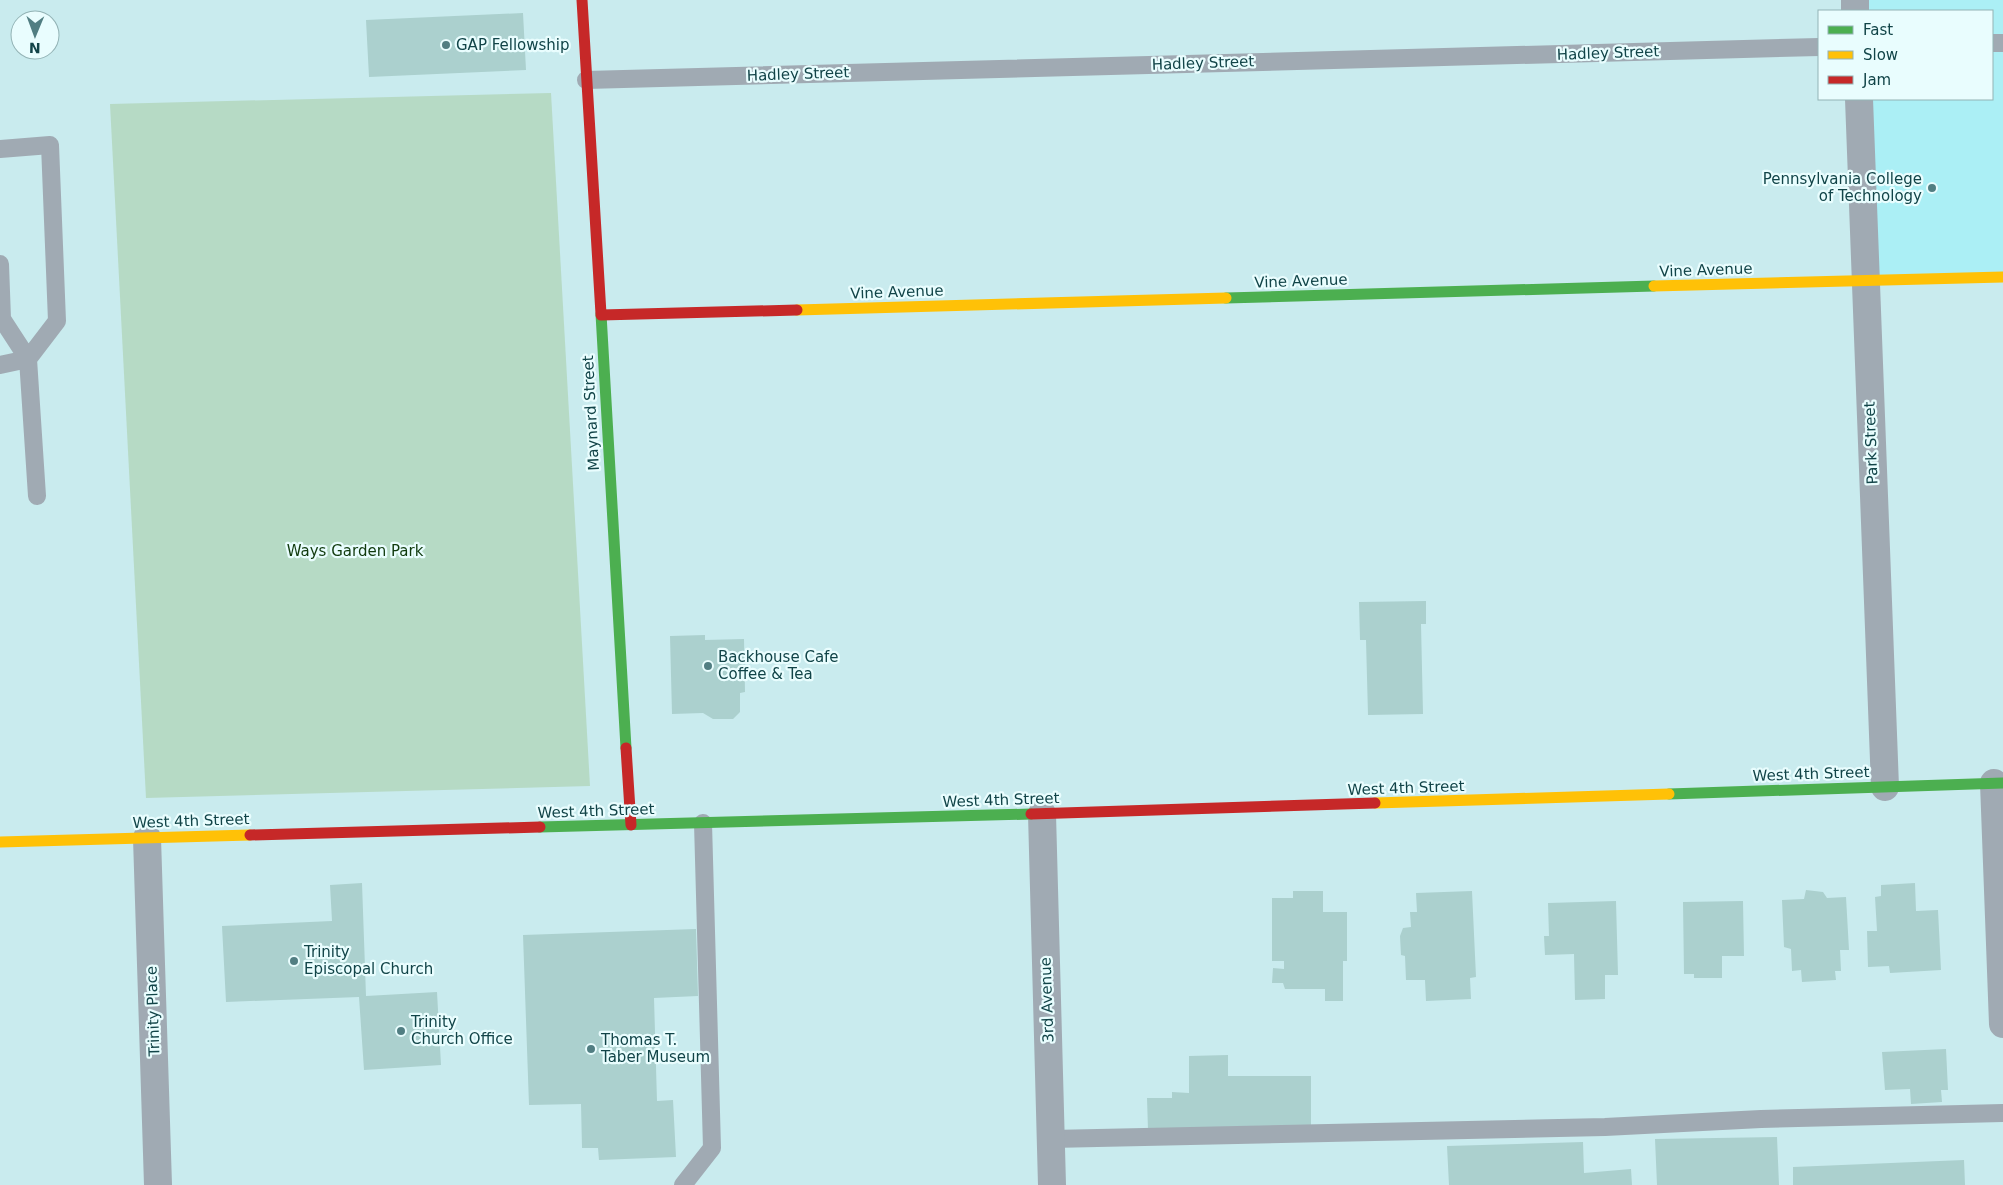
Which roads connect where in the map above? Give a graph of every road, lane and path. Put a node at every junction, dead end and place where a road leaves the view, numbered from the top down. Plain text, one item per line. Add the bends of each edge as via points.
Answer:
1 (582, 0) edge
2 (1818, 47) edge
3 (586, 80) junction
4 (1858, 100) edge
5 (0, 149) edge
6 (0, 264) edge
7 (2003, 277) edge
8 (1865, 281) junction
9 (601, 315) junction
10 (28, 359) junction
11 (0, 365) edge
12 (37, 496) dead end
13 (1998, 783) edge
14 (1885, 787) junction
15 (1042, 814) junction
16 (703, 823) junction
17 (631, 825) junction
18 (147, 838) junction
19 (0, 842) edge
20 (2003, 1024) edge
21 (2003, 1113) edge
22 (1051, 1139) junction
23 (158, 1185) edge
24 (683, 1185) edge
25 (1052, 1185) edge

1 - 3 street, Maynard Street
2 - 3 lane, Hadley Street
3 - 9 street, Maynard Street
4 - 8 street, Park Street
5 - 10 lane via 50,145 57,321
6 - 10 lane via 2,318
7 - 8 street, Vine Avenue
8 - 9 street, Vine Avenue
8 - 14 street, Park Street
9 - 17 street, Maynard Street
10 - 11 lane
10 - 12 lane
13 - 14 street, West 4th Street
13 - 20 street
14 - 15 street, West 4th Street
15 - 16 street, West 4th Street
15 - 22 street, 3rd Avenue
16 - 17 street, West 4th Street
16 - 24 lane via 712,1148
17 - 18 street, West 4th Street
18 - 19 street, West 4th Street
18 - 23 street, Trinity Place
21 - 22 lane via 1761,1119 1605,1127
22 - 25 street, 3rd Avenue

